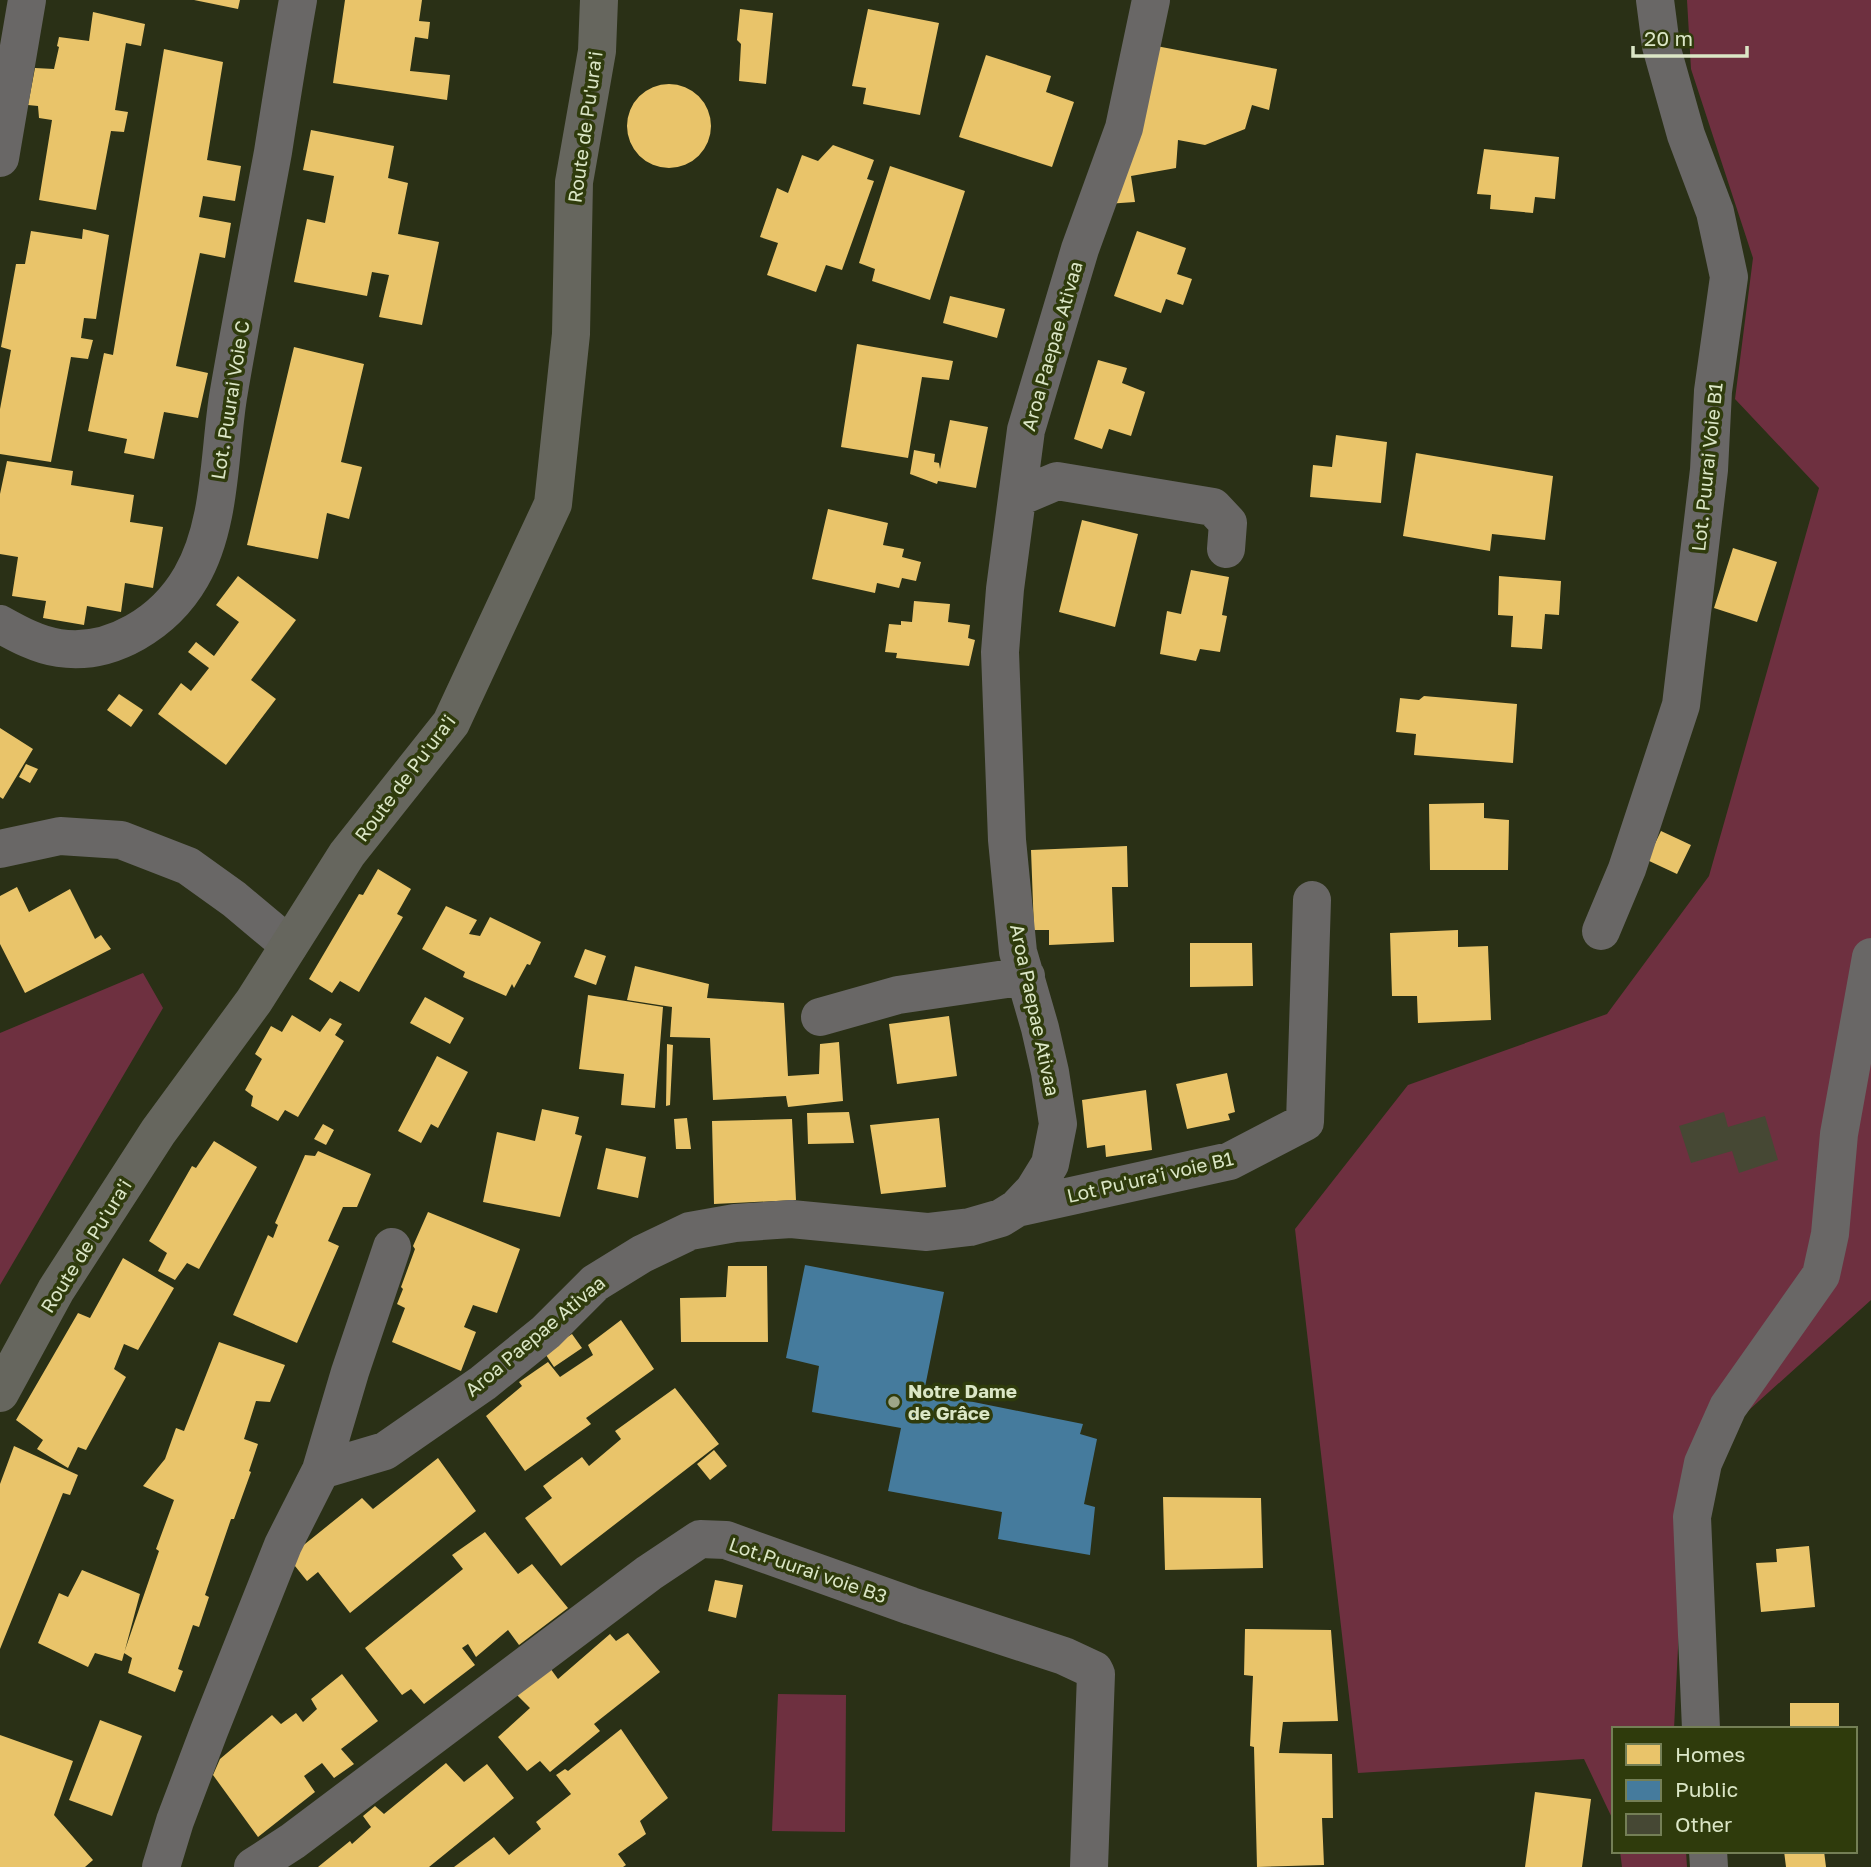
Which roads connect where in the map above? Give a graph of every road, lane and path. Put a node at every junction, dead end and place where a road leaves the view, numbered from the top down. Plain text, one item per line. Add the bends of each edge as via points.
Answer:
1 (27, 0) edge
2 (299, 0) edge
3 (599, 0) edge
4 (1150, 0) edge
5 (1655, 0) edge
6 (0, 158) edge
7 (1017, 498) junction
8 (1226, 549) dead end
9 (0, 624) edge
10 (0, 849) edge
11 (1312, 900) dead end
12 (1601, 930) dead end
13 (289, 945) junction
14 (1871, 957) edge
15 (1026, 976) junction
16 (820, 1017) dead end
17 (1017, 1208) junction
18 (392, 1247) dead end
19 (0, 1393) edge
20 (321, 1470) junction
21 (1701, 1727) edge
22 (162, 1867) edge
23 (253, 1867) edge
24 (1089, 1867) edge

1 - 6 street
2 - 9 street, Lot. Puurai Voie C via 228,399 214,515 191,579 165,612 128,637 91,648 59,648 25,638
3 - 13 main road, Route de Pu'ura'i via 597,51 574,182 571,334 553,504 450,723 347,854
4 - 7 street, Aroa Paepae Ativaa via 1124,128 1080,249 1029,418
5 - 12 street, Lot. Puurai Voie B1 via 1661,46 1686,135 1715,212 1729,277 1681,705 1627,869
7 - 8 street via 1057,481 1213,508 1228,523
7 - 15 street, Aroa Paepae Ativaa via 1000,664 1007,840 1018,952
10 - 13 street via 60,836 121,840 188,866
11 - 17 street, Lot Pu'ura'i voie B1 via 1305,1122 1230,1161
13 - 19 main road, Route de Pu'ura'i via 151,1143 56,1290
14 - 21 street via 1839,1134 1830,1234 1821,1275 1728,1407 1703,1463 1692,1517
15 - 16 street via 898,995
15 - 17 street, Aroa Paepae Ativaa via 1058,1124 1050,1164
17 - 20 street, Aroa Paepae Ativaa via 970,1227 927,1232 791,1219 690,1231 596,1283 546,1332 483,1383 385,1451
18 - 20 street
20 - 22 street via 284,1545 209,1731
23 - 24 street, Lot.Puurai voie B3 via 700,1539 726,1540 765,1552 1094,1670

